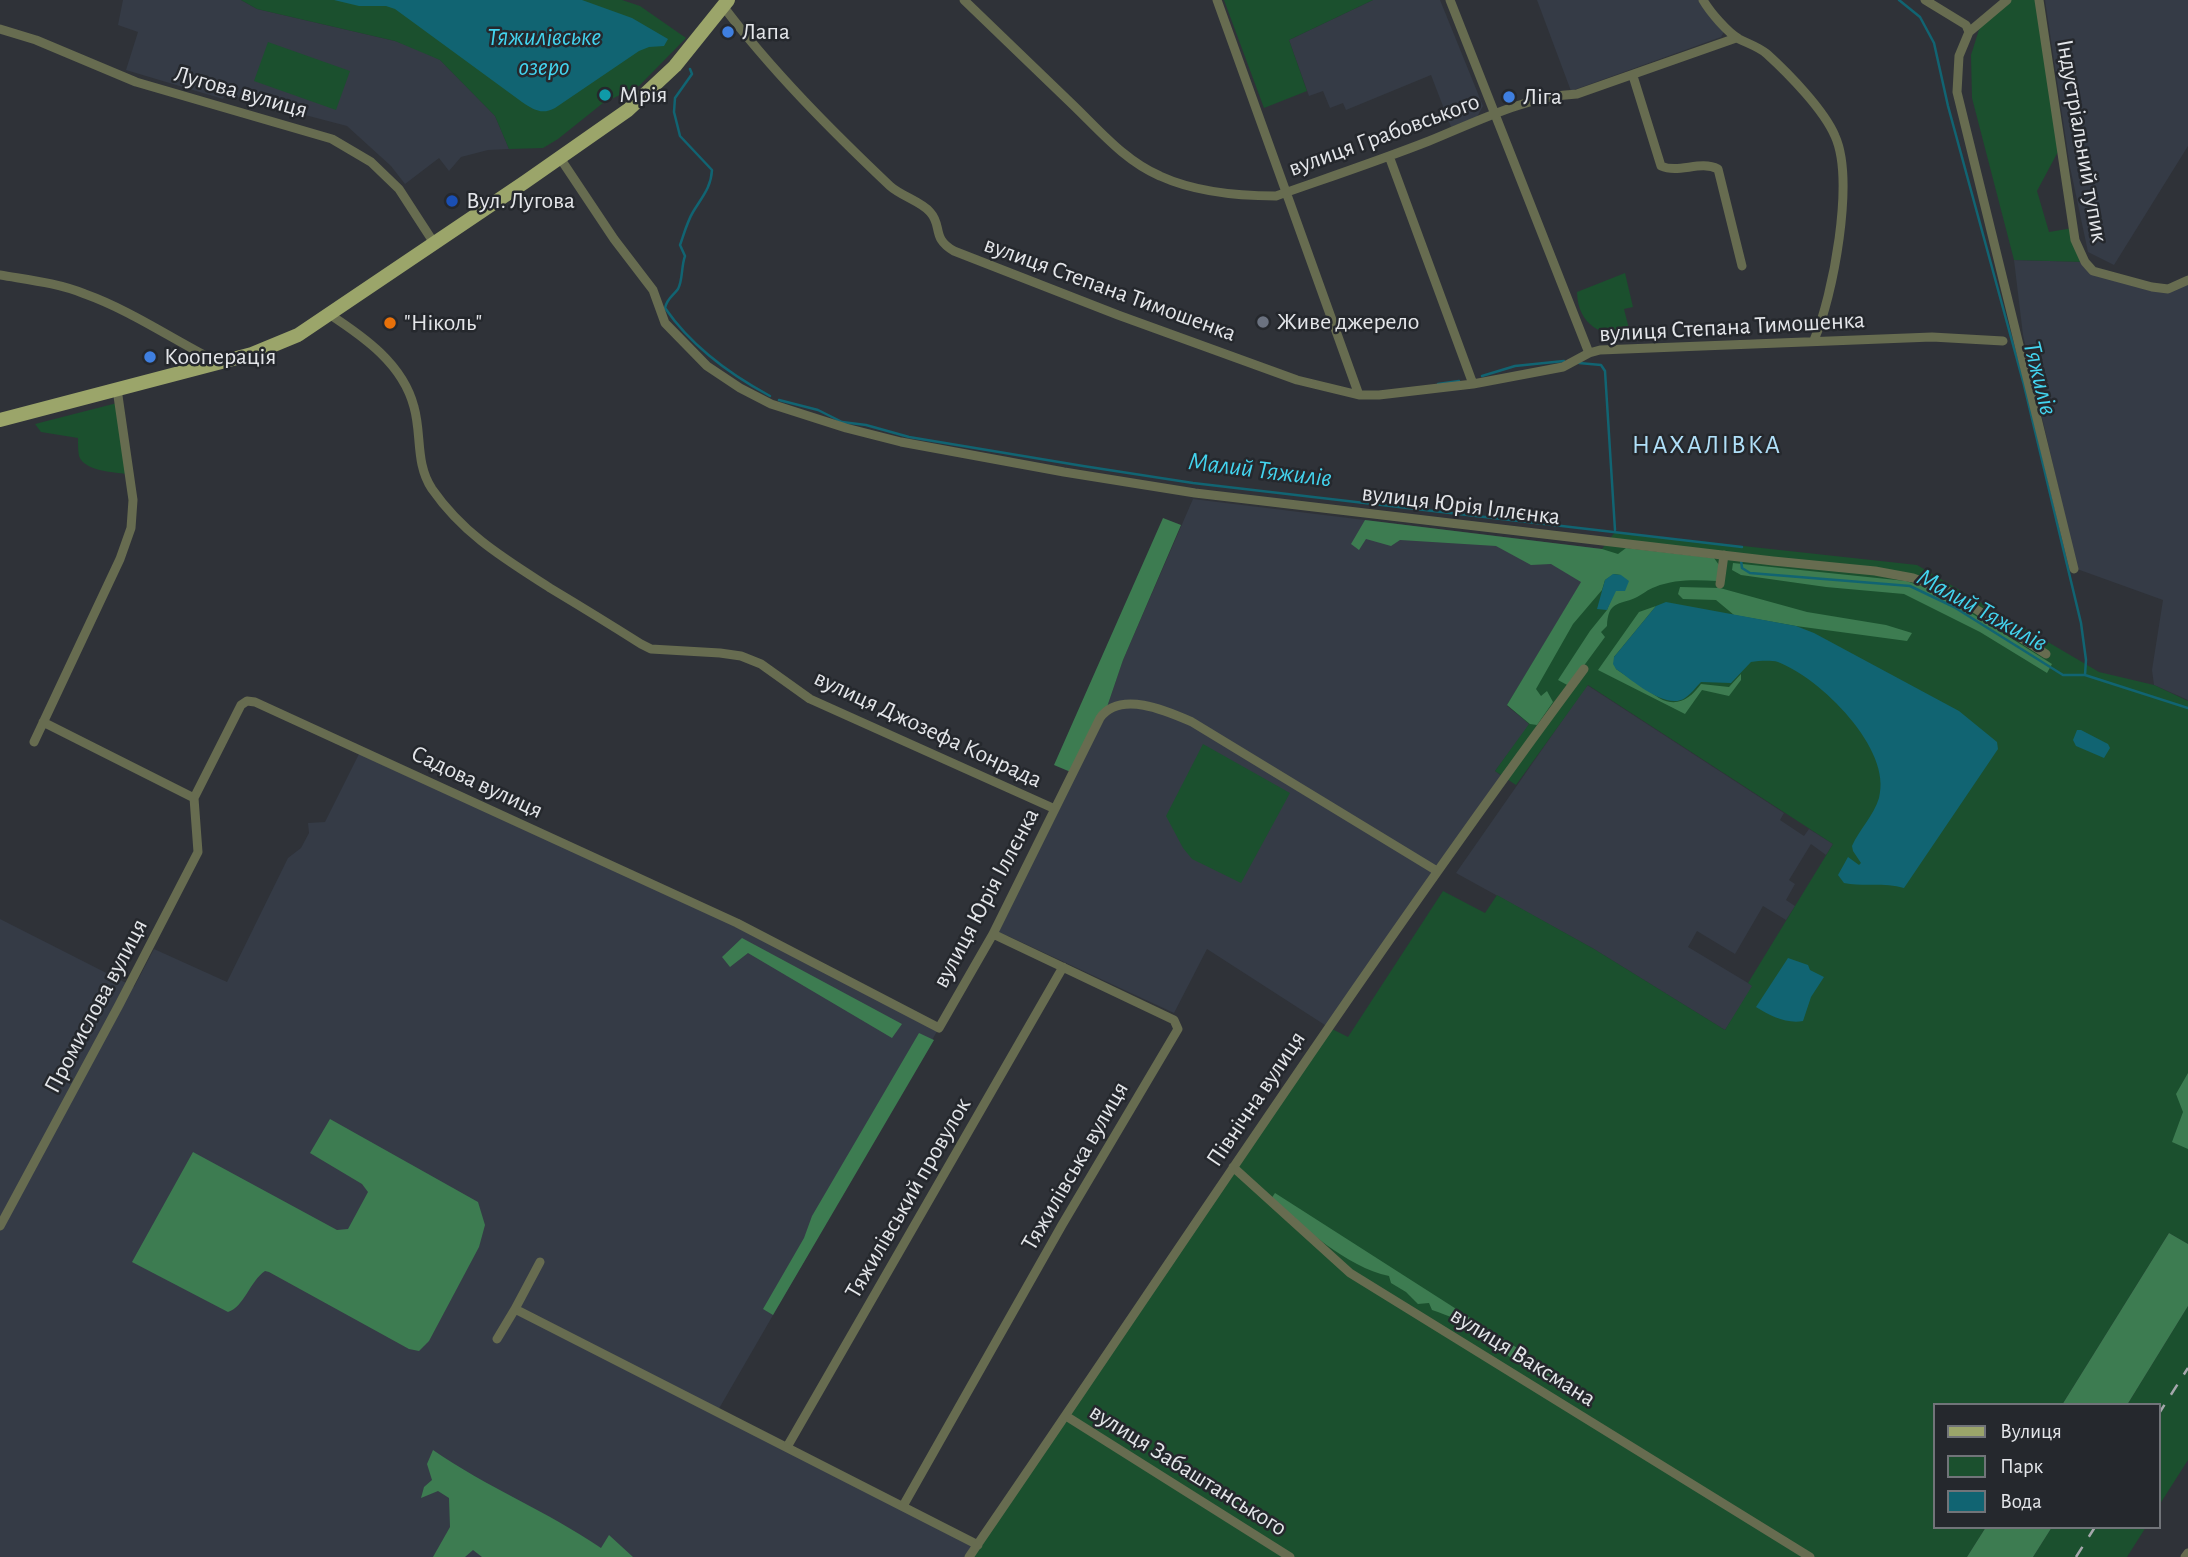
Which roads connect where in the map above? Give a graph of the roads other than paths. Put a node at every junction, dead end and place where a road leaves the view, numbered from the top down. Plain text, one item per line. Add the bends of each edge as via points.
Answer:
1 (964, 0) edge
2 (1217, 0) edge
3 (1450, 0) edge
4 (1703, 0) edge
5 (1925, 0) edge
6 (2007, 0) edge
7 (2039, 0) edge
8 (725, 3) edge
9 (0, 29) edge
10 (1969, 32) junction
11 (1736, 37) junction
12 (1633, 76) junction
13 (1496, 114) junction
14 (1389, 156) junction
15 (560, 158) junction
16 (1285, 193) junction
17 (434, 243) junction
18 (1742, 266) dead end
19 (0, 275) edge
20 (2188, 281) edge
21 (330, 314) junction
22 (1814, 340) junction
23 (2003, 341) dead end
24 (1589, 353) junction
25 (213, 364) junction
26 (1473, 384) junction
27 (117, 389) junction
28 (1359, 394) junction
29 (0, 420) edge
30 (1724, 555) junction
31 (2074, 569) dead end
32 (1720, 584) dead end
33 (2046, 654) dead end
34 (1584, 669) dead end
35 (43, 722) junction
36 (34, 742) dead end
37 (194, 798) junction
38 (1055, 809) junction
39 (1437, 871) junction
40 (993, 934) junction
41 (1063, 967) junction
42 (939, 1028) joint
43 (1233, 1167) junction
44 (0, 1226) edge
45 (540, 1262) dead end
46 (515, 1309) junction
47 (498, 1339) dead end
48 (1066, 1416) junction
49 (787, 1447) junction
50 (903, 1506) junction
51 (978, 1545) junction
52 (969, 1557) edge
53 (1290, 1557) edge
54 (1810, 1557) edge

1 - 16 street, вулиця Грабовського via 1125,155 1159,176 1206,190 1264,196
2 - 16 street
3 - 13 street
4 - 11 street
5 - 10 street via 1966,25
6 - 10 street
7 - 20 street, Індустріальний тупик via 2075,240 2085,262 2093,271 2152,287 2168,289
8 - 15 main road via 654,88
8 - 28 street, вулиця Степана Тимошенка via 798,93 892,188 929,211 945,246 1297,380
9 - 17 street, Лугова вулиця via 136,82 332,139 371,162 399,189
10 - 31 street via 1959,56 1957,92
11 - 12 street, вулиця Грабовського
11 - 22 street via 1765,52 1792,78 1835,134 1841,151 1839,232
12 - 13 street, вулиця Грабовського
12 - 18 street via 1661,166 1710,165 1718,170
13 - 14 street, вулиця Грабовського
13 - 24 street
14 - 16 street, вулиця Грабовського
14 - 26 street
15 - 17 main road
15 - 30 street, вулиця Юрія Іллєнка via 653,290 665,323 707,366 771,404 892,440 1077,475
16 - 28 street
17 - 21 main road
19 - 25 street via 85,294 206,356
21 - 25 main road via 283,342
21 - 38 street, вулиця Джозефа Конрада via 394,367 415,407 421,467 431,487 488,548 651,649 741,656 761,664 810,699
22 - 23 street, вулиця Степана Тимошенка via 1932,337
22 - 24 street, вулиця Степана Тимошенка
24 - 26 street, вулиця Степана Тимошенка via 1563,367
25 - 27 main road
26 - 28 street, вулиця Степана Тимошенка
27 - 29 main road
27 - 35 street via 133,500 131,528
30 - 32 street
30 - 33 street, вулиця Юрія Іллєнка via 1922,580 1946,590
34 - 39 street, Північна вулиця
35 - 36 street
35 - 37 street
37 - 42 street, Садова вулиця via 242,705 255,702 737,923
37 - 44 street, Промислова вулиця via 198,852
38 - 39 street, вулиця Юрія Іллєнка via 1106,710 1120,704 1143,706 1192,722
38 - 40 street, вулиця Юрія Іллєнка
39 - 43 street, Північна вулиця
40 - 41 street, Тяжилівська вулиця
40 - 42 street, вулиця Юрія Іллєнка
41 - 49 street, Тяжилівський провулок
41 - 50 street, Тяжилівська вулиця via 1174,1020 1178,1029
43 - 48 street, Північна вулиця
43 - 54 street, вулиця Ваксмана via 1350,1273
45 - 46 street
46 - 47 street
46 - 49 street
48 - 51 street, Північна вулиця
48 - 53 street, вулиця Забаштанського
49 - 50 street
50 - 51 street
51 - 52 street, Північна вулиця

